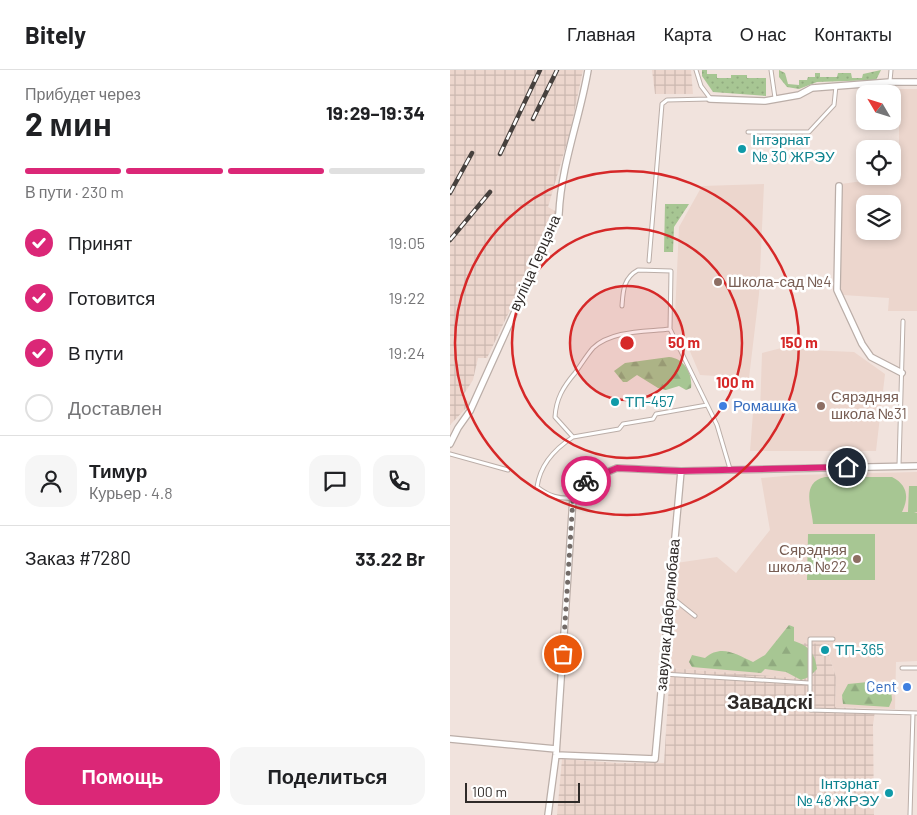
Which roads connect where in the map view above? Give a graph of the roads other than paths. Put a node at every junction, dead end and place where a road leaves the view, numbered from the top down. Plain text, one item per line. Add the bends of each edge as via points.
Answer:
1 (588, 70) edge
2 (696, 70) edge
3 (771, 70) edge
4 (890, 70) edge
5 (890, 82) junction
6 (917, 82) edge
7 (836, 85) junction
8 (775, 98) junction
9 (710, 99) junction
10 (748, 132) dead end
11 (839, 186) dead end
12 (649, 261) dead end
13 (622, 306) dead end
14 (903, 321) dead end
15 (670, 329) junction
16 (902, 373) junction
17 (708, 405) junction
18 (458, 428) junction
19 (450, 437) edge
20 (574, 437) junction
21 (450, 444) edge
22 (450, 454) edge
23 (899, 465) junction
24 (917, 466) edge
25 (508, 470) dead end
26 (730, 470) junction
27 (681, 471) junction
28 (573, 498) junction
29 (670, 596) junction
30 (695, 616) dead end
31 (833, 639) dead end
32 (902, 668) dead end
33 (917, 668) edge
34 (663, 674) junction
35 (809, 683) junction
36 (915, 713) edge
37 (450, 739) edge
38 (556, 752) junction
39 (548, 815) edge
40 (910, 815) edge

1 - 18 street, вуліца Герцэна via 560,188 559,214 470,411
2 - 9 lane
3 - 8 lane
4 - 5 lane
5 - 6 street
5 - 7 street
7 - 8 street
7 - 10 lane via 834,105 809,132
8 - 9 street via 765,101
9 - 12 lane via 667,100 662,104
11 - 16 street via 837,290 870,356
13 - 15 lane via 624,286 634,272 671,271
14 - 16 lane
15 - 17 lane
15 - 20 lane via 620,335 594,348 561,390 556,406 556,417
16 - 23 lane
17 - 20 lane via 656,414 653,419 623,424 619,429
17 - 26 lane
18 - 19 street
18 - 21 street, вуліца Герцэна
20 - 28 lane via 553,453 539,476 537,487 547,495
22 - 25 lane
23 - 24 street
23 - 26 street
26 - 27 street
27 - 28 street via 617,468 586,480
27 - 29 street, завулак Дабралюбава
28 - 38 street
29 - 30 lane
29 - 34 street, завулак Дабралюбава
31 - 35 lane via 810,639
32 - 33 lane
34 - 35 lane
34 - 38 street, завулак Дабралюбава via 655,760
35 - 36 lane via 810,710
36 - 40 lane
37 - 38 street
38 - 39 street

